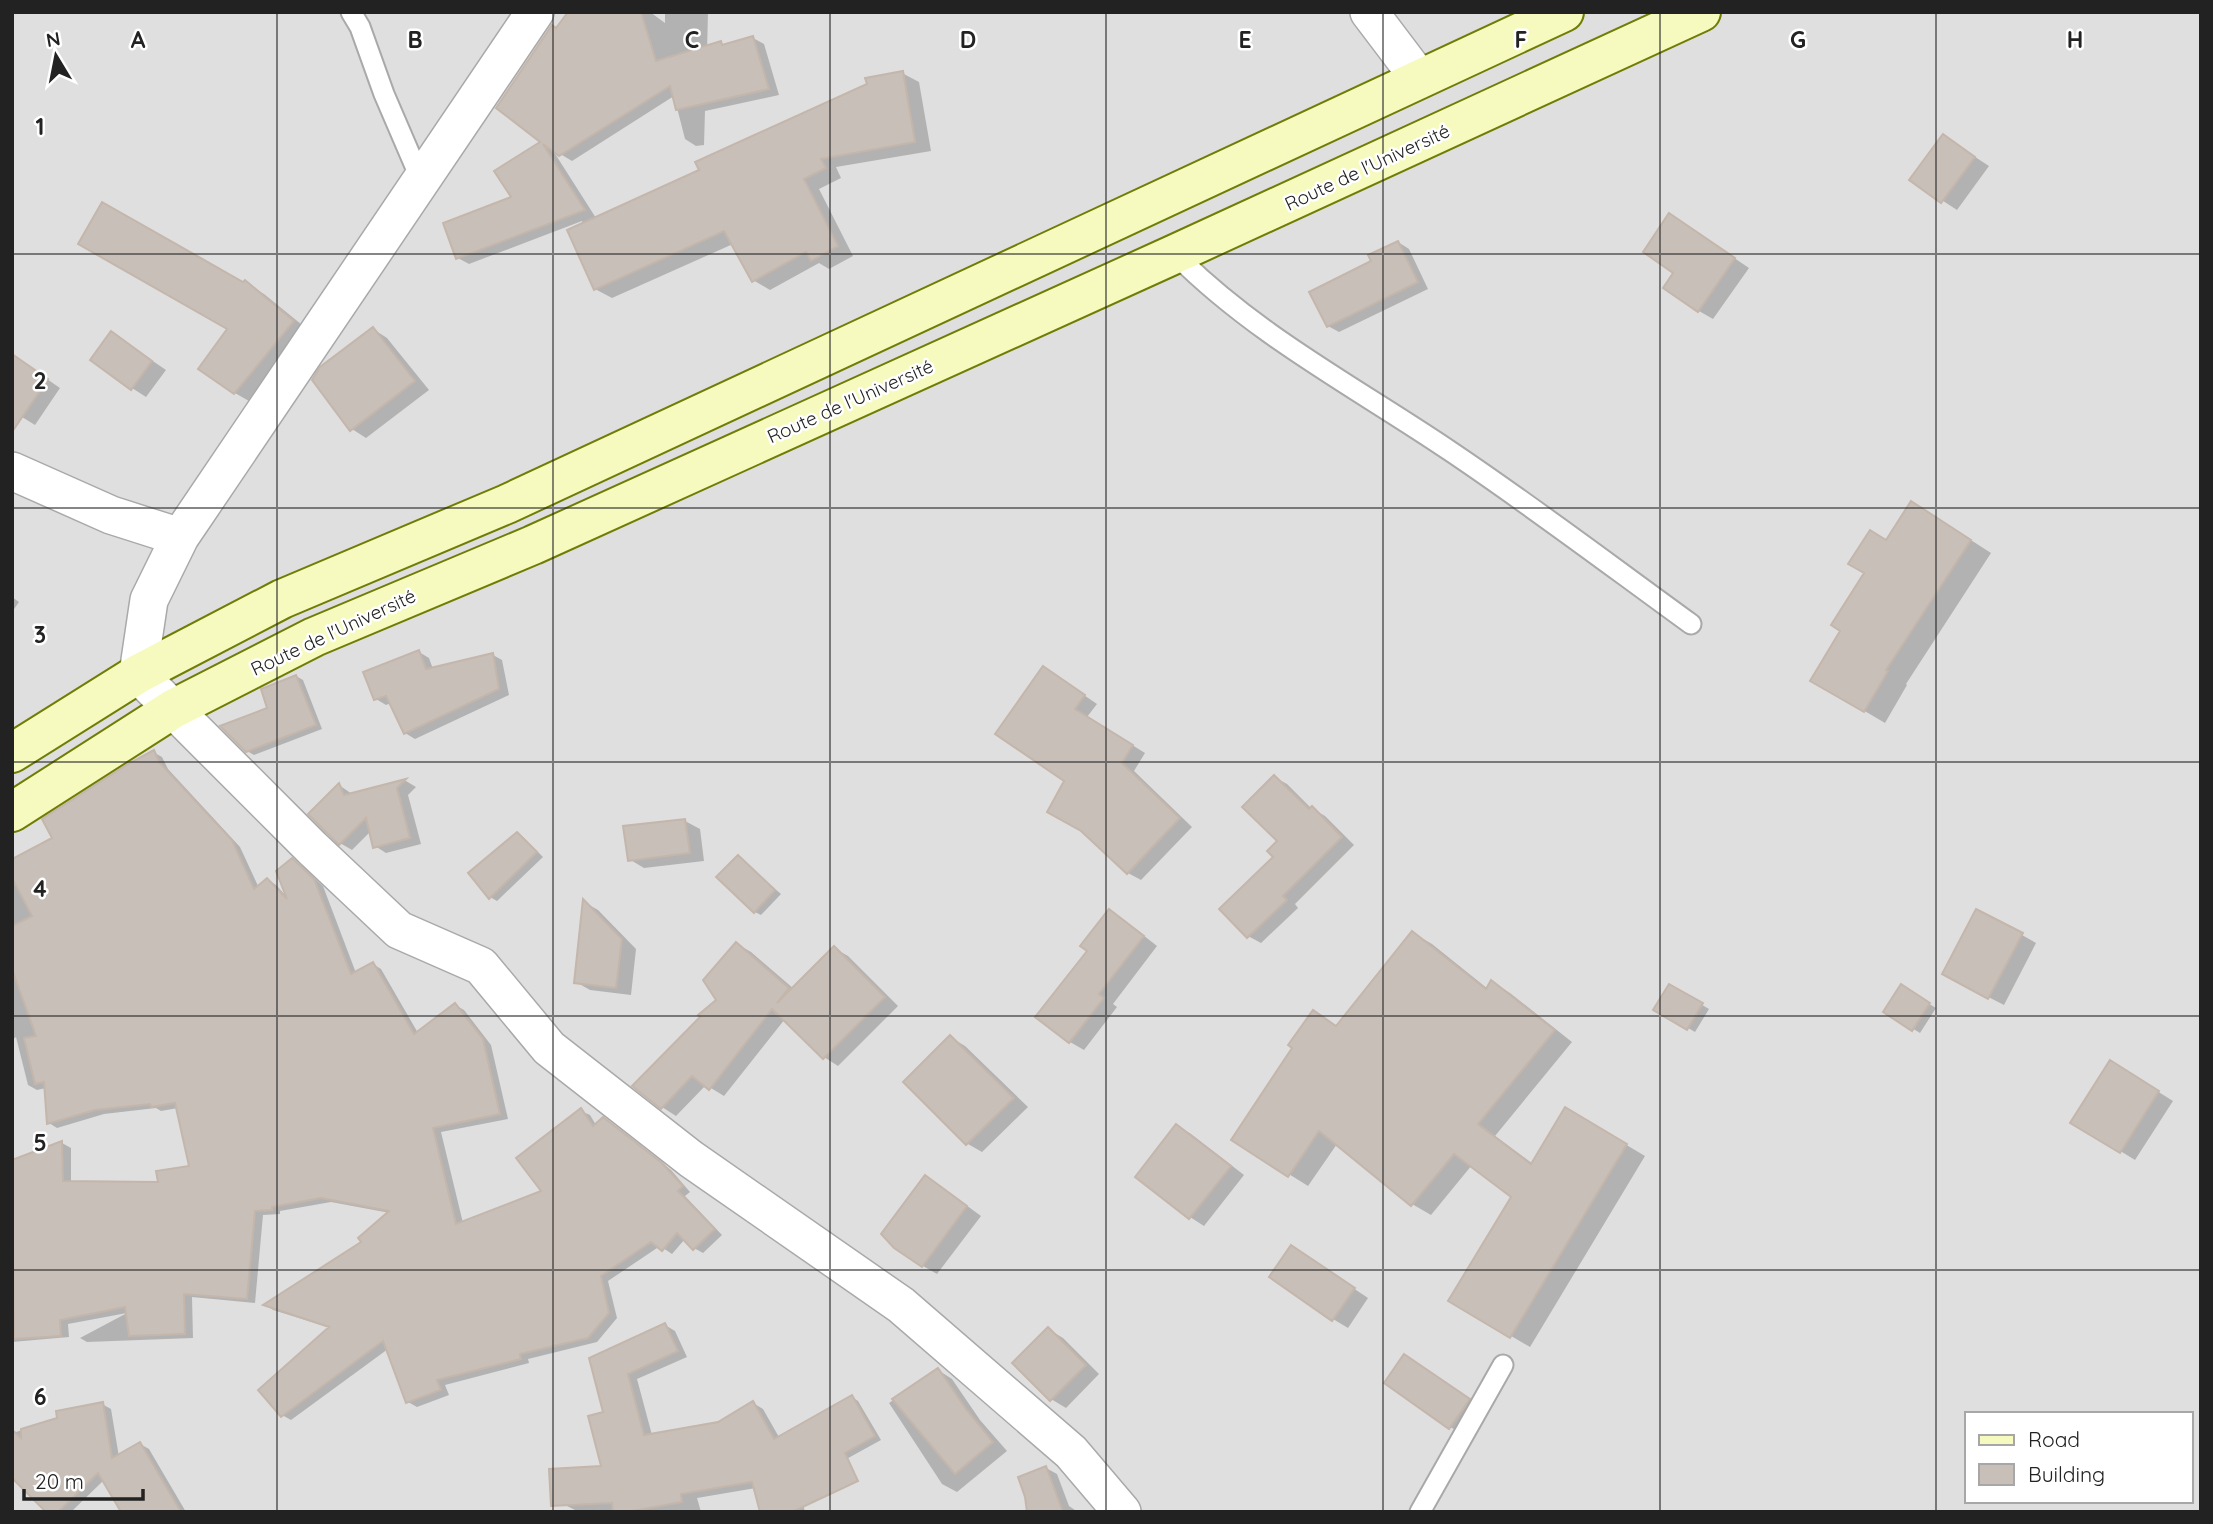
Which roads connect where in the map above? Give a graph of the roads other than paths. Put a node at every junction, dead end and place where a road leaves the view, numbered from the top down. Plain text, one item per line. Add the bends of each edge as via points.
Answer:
1 (351, 12) edge
2 (535, 12) edge
3 (1369, 12) edge
4 (1564, 12) edge
5 (1701, 12) edge
6 (1419, 78) junction
7 (421, 180) junction
8 (1175, 254) junction
9 (12, 471) edge
10 (508, 504) junction
11 (180, 537) junction
12 (533, 545) junction
13 (1691, 624) dead end
14 (138, 674) junction
15 (173, 709) junction
16 (12, 752) edge
17 (12, 812) edge
18 (1503, 1365) dead end
19 (1122, 1512) edge
20 (1420, 1512) edge

1 - 7 lane
2 - 7 street
3 - 6 street
4 - 6 main road
5 - 8 main road, Route de l'Université
6 - 10 main road
7 - 11 street
8 - 12 main road, Route de l'Université
8 - 13 lane via 1200,279 1300,355 1451,451
9 - 11 street via 111,514
10 - 12 main road
10 - 14 main road via 282,599
11 - 14 street via 149,600
12 - 15 main road, Route de l'Université via 314,637
14 - 15 street
14 - 16 main road
15 - 17 main road, Route de l'Université
15 - 19 street via 399,930 481,966 549,1048 691,1159 901,1305 1071,1452
18 - 20 lane

